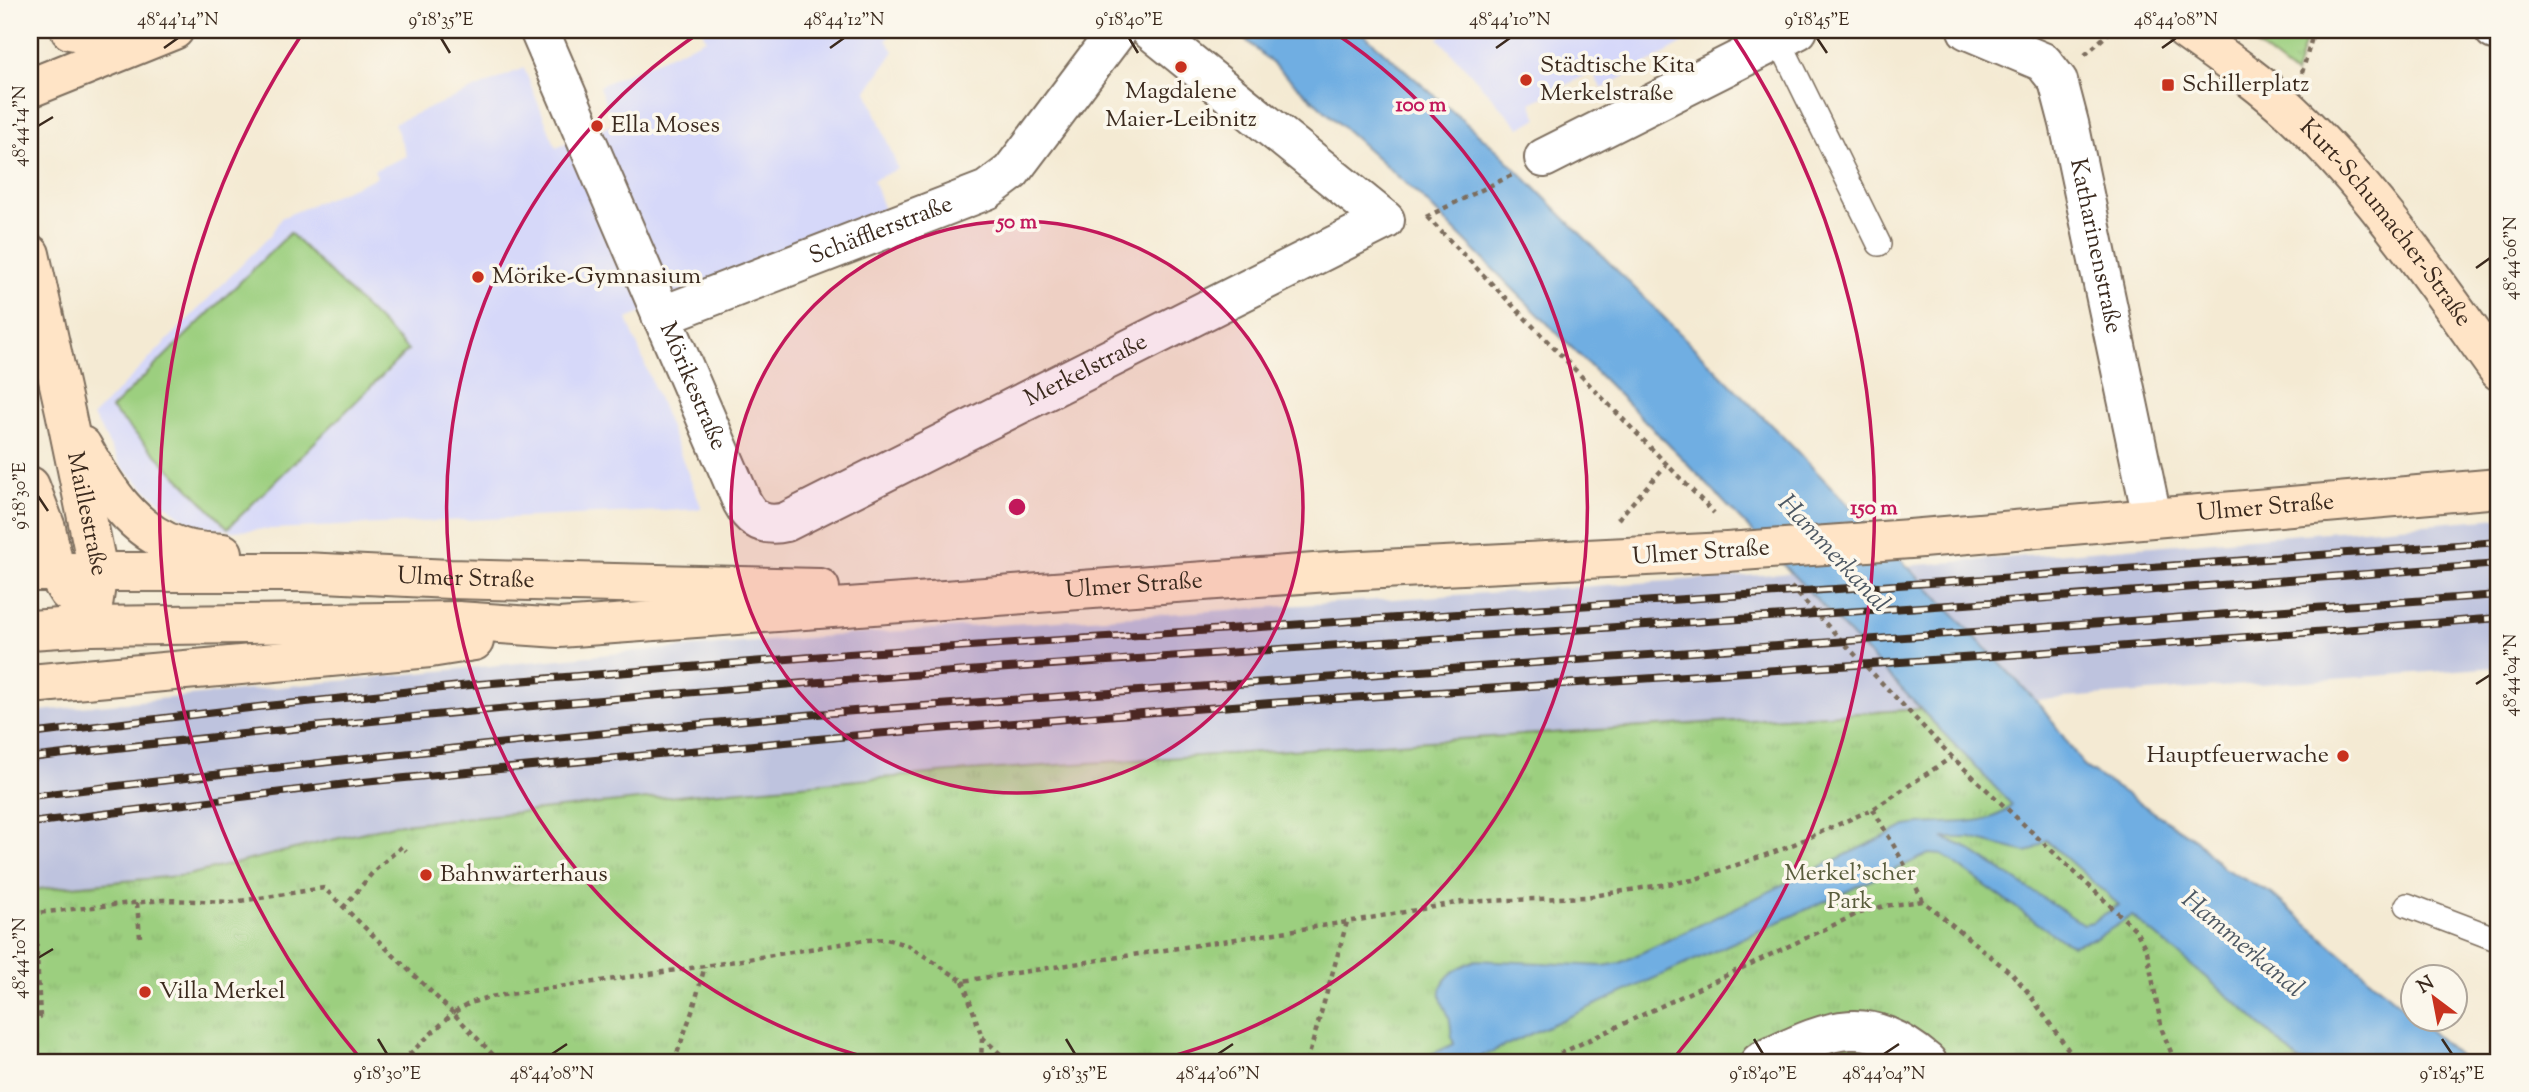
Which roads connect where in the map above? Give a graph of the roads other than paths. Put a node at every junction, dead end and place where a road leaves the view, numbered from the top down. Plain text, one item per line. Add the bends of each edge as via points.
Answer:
1 (69, 30) edge
2 (539, 30) edge
3 (1118, 30) edge
4 (1150, 30) edge
5 (1967, 30) edge
6 (2185, 30) edge
7 (166, 33) edge
8 (1789, 35) edge
9 (30, 88) edge
10 (1544, 159) road end
11 (1879, 244) dead end
12 (30, 254) edge
13 (661, 316) junction
14 (2499, 372) edge
15 (65, 411) junction
16 (30, 486) edge
17 (2492, 488) edge
18 (2152, 517) junction
19 (786, 522) joint
20 (98, 571) junction
21 (42, 572) edge
22 (303, 572) junction
23 (901, 603) junction
24 (90, 626) junction
25 (559, 628) junction
26 (30, 630) edge
27 (30, 684) edge
28 (2407, 905) dead end
29 (2499, 940) edge
30 (1760, 1062) edge
31 (1927, 1062) edge

1 - 7 main road via 112,38
2 - 13 street, Mörikestraße
3 - 13 street, Schäfflerstraße via 1011,172 988,190
4 - 19 street, Merkelstraße via 1385,220
5 - 18 street, Katharinenstraße via 2043,62 2058,81
6 - 14 main road, Kurt-Schumacher-Straße via 2291,112 2328,150 2396,230
7 - 9 main road
8 - 10 street
8 - 11 lane
12 - 15 main road, Maillestraße
13 - 19 street, Mörikestraße via 747,511 764,524
15 - 20 main road, Maillestraße
15 - 22 main road via 101,478 120,506 144,529 180,548 272,559
16 - 21 main road, Maillestraße via 46,528
17 - 18 main road, Ulmer Straße
18 - 23 main road, Ulmer Straße, bridge via 1727,552 1342,571
20 - 21 main road, Ulmer Straße
20 - 22 main road, Ulmer Straße
20 - 24 main road, Maillestraße
21 - 24 main road, Maillestraße
22 - 23 main road, Ulmer Straße via 827,588
23 - 25 main road, Ulmer Straße
24 - 25 main road, Ulmer Straße via 458,621
24 - 26 main road, Ulmer Straße
25 - 27 main road via 430,648
28 - 29 lane
30 - 31 street via 1847,1029 1887,1035

